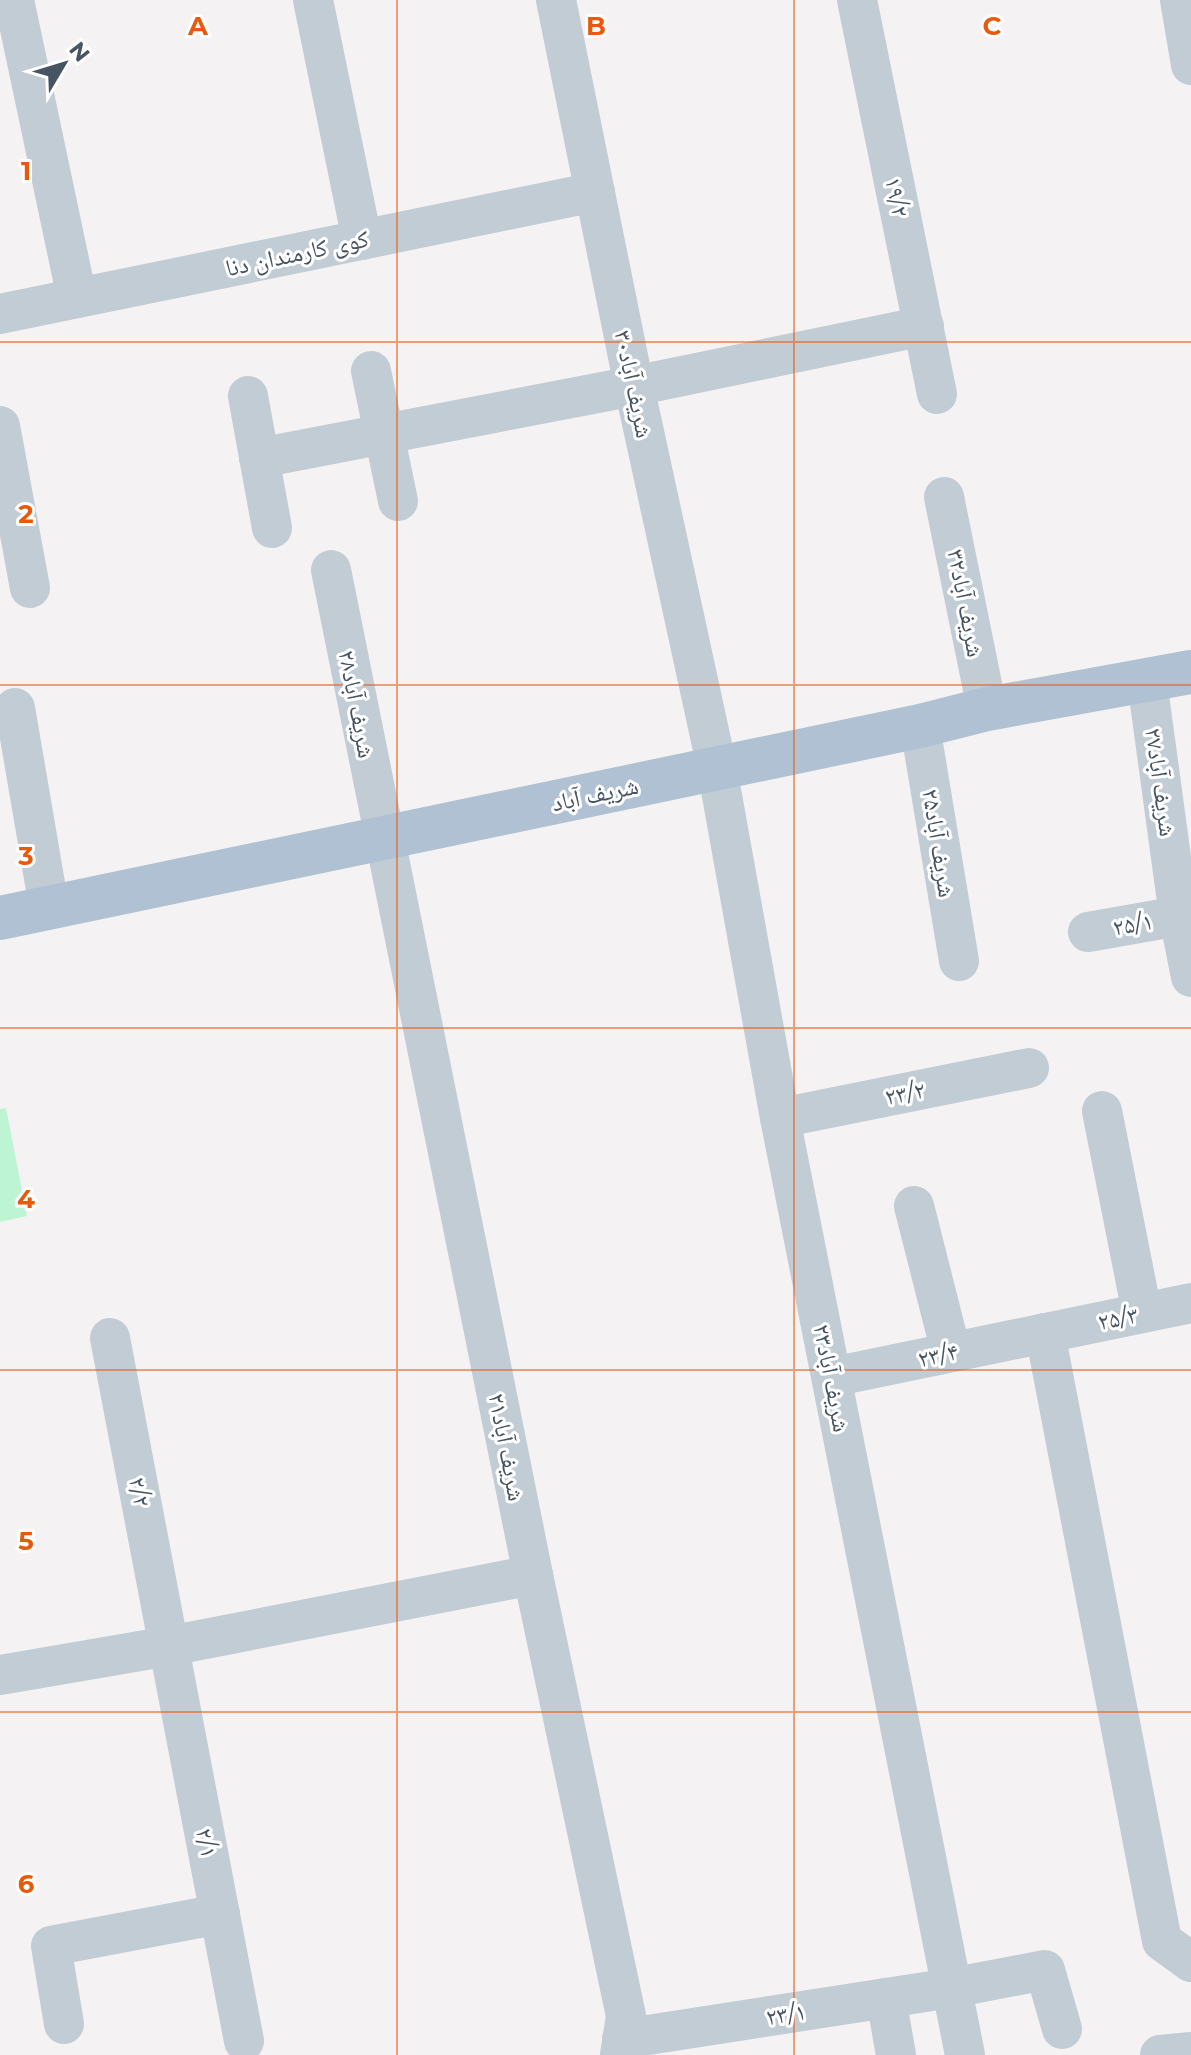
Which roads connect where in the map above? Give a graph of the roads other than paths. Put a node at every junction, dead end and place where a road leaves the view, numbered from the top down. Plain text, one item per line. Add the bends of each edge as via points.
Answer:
1 (14, 0) edge
2 (313, 0) edge
3 (556, 0) edge
4 (857, 0) edge
5 (1180, 0) edge
6 (1191, 65) edge
7 (595, 192) junction
8 (362, 240) junction
9 (77, 298) junction
10 (0, 314) edge
11 (924, 326) junction
12 (371, 371) dead end
13 (634, 386) junction
14 (937, 394) dead end
15 (248, 396) dead end
16 (0, 426) edge
17 (384, 434) junction
18 (259, 458) junction
19 (944, 497) dead end
20 (398, 501) dead end
21 (8, 514) edge
22 (272, 528) dead end
23 (331, 570) dead end
24 (30, 588) dead end
25 (1191, 672) edge
26 (1147, 681) junction
27 (15, 708) dead end
28 (987, 709) junction
29 (920, 726) junction
30 (717, 768) junction
31 (384, 838) junction
32 (49, 907) junction
33 (1179, 916) junction
34 (0, 918) edge
35 (1088, 932) dead end
36 (959, 961) dead end
37 (1191, 977) edge
38 (1029, 1068) dead end
39 (1102, 1111) dead end
40 (780, 1118) junction
41 (914, 1206) dead end
42 (1191, 1303) edge
43 (1142, 1313) junction
44 (1045, 1333) junction
45 (110, 1338) dead end
46 (951, 1352) junction
47 (832, 1377) junction
48 (533, 1575) junction
49 (169, 1646) junction
50 (0, 1675) edge
51 (220, 1914) junction
52 (1191, 1962) edge
53 (951, 1988) junction
54 (886, 1998) junction
55 (64, 2024) dead end
56 (1062, 2029) dead end
57 (735, 2039) edge
58 (244, 2041) dead end
59 (621, 2047) edge
60 (1191, 2052) edge
61 (896, 2055) edge
62 (965, 2055) edge
63 (1160, 2055) edge

1 - 9 street
2 - 8 street
3 - 7 street, شریف آباد۳۰
4 - 11 street, ۱۹/۲
5 - 6 street
7 - 8 street, کوی کارمندان دنا
7 - 13 street, شریف آباد۳۰
8 - 9 street, کوی کارمندان دنا
9 - 10 street, کوی کارمندان دنا
11 - 13 street
11 - 14 street, ۱۹/۲
12 - 17 street
13 - 17 street
13 - 30 street, شریف آباد۳۰
15 - 18 street
16 - 21 street
17 - 18 street
17 - 20 street
18 - 22 street
19 - 28 street, شریف آباد۳۲
21 - 24 street
23 - 31 street, شریف آباد۲۸
25 - 26 main road, شریف آباد
26 - 28 main road, شریف آباد
26 - 33 street, شریف آباد۲۷
27 - 32 street
28 - 29 main road, شریف آباد
29 - 30 main road, شریف آباد
29 - 36 street, شریف آباد۲۵
30 - 31 main road, شریف آباد
30 - 40 street, شریف آباد۲۳
31 - 32 main road, شریف آباد
31 - 48 street, شریف آباد۲۱
32 - 34 main road, شریف آباد
33 - 35 street, ۲۵/۱
33 - 37 street, شریف آباد۲۷
38 - 40 street, ۲۳/۲
39 - 43 street
40 - 47 street, شریف آباد۲۳
41 - 46 street
42 - 43 street, ۲۵/۳
43 - 44 street, ۲۵/۳
44 - 46 street, ۲۳/۴
44 - 52 street via 1162,1941
45 - 49 street, ۲/۲
46 - 47 street, ۲۳/۴
47 - 53 street, شریف آباد۲۳
48 - 49 street
48 - 59 street, شریف آباد۲۱ via 626,2016
49 - 50 street
49 - 51 street, ۲/۱
51 - 55 street via 51,1946
51 - 58 street, ۲/۱
53 - 54 street, ۲۳/۱
53 - 56 street, ۲۳/۱ via 1045,1970
53 - 62 street, شریف آباد۲۳
54 - 57 street, ۲۳/۱
54 - 61 street
57 - 59 street, ۲۳/۱
60 - 63 street

